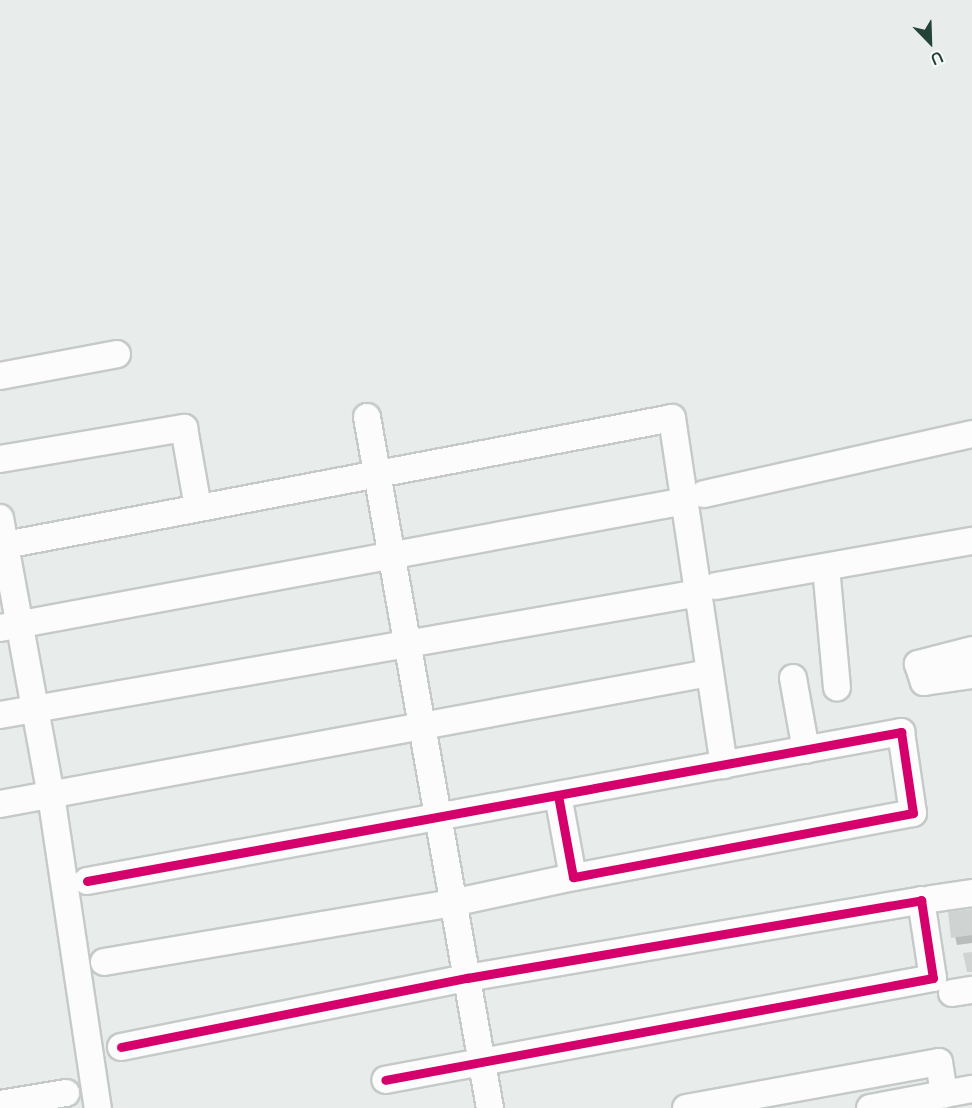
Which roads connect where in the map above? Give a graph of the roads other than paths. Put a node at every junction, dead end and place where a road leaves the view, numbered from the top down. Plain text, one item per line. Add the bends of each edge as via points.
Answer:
1 (117, 354) dead end
2 (0, 376) edge
3 (367, 417) dead end
4 (972, 434) edge
5 (0, 459) edge
6 (377, 472) junction
7 (694, 498) junction
8 (198, 507) junction
9 (0, 518) edge
10 (972, 541) edge
11 (2, 546) edge
12 (391, 554) junction
13 (826, 567) junction
14 (707, 590) junction
15 (10, 626) edge
16 (405, 642) junction
17 (972, 650) edge
18 (709, 673) junction
19 (972, 675) edge
20 (793, 678) dead end
21 (837, 687) dead end
22 (34, 710) junction
23 (0, 715) edge
24 (422, 726) junction
25 (806, 750) junction
26 (724, 765) junction
27 (51, 795) junction
28 (558, 795) junction
29 (0, 804) edge
30 (438, 817) junction
31 (573, 877) junction
32 (87, 881) dead end
33 (972, 892) edge
34 (931, 899) dead end
35 (452, 903) junction
36 (104, 962) dead end
37 (467, 978) junction
38 (121, 1047) dead end
39 (481, 1061) junction
40 (385, 1080) dead end
41 (972, 1089) edge
42 (66, 1093) dead end
43 (944, 1095) junction
44 (798, 1098) edge
45 (0, 1102) edge
46 (98, 1108) edge
47 (490, 1108) edge
48 (688, 1108) edge
49 (870, 1108) edge

1 - 2 street
3 - 6 street
4 - 7 street
5 - 8 street via 184,428
6 - 7 street via 672,418
6 - 8 street
6 - 12 street
7 - 12 street
7 - 14 street
8 - 11 street
9 - 11 street
10 - 13 street
11 - 15 street
12 - 15 street
12 - 16 street
13 - 14 street
13 - 21 street
14 - 16 street
14 - 18 street
15 - 22 street
16 - 22 street
16 - 24 street
17 - 19 street via 918,664 924,682
18 - 24 street
18 - 26 street
20 - 25 street
22 - 23 street
22 - 27 street
24 - 27 street
24 - 30 street
25 - 26 street
25 - 31 street via 901,732 914,813
26 - 28 street
27 - 29 street
27 - 46 street
28 - 30 street
28 - 31 street
30 - 32 street
30 - 35 street
31 - 35 street
33 - 34 street
35 - 36 street
35 - 37 street
37 - 38 street
37 - 39 street
37 - 39 street via 921,900 933,978
39 - 40 street
39 - 47 street
41 - 43 street
42 - 45 street
43 - 44 street via 939,1062
43 - 49 street
44 - 48 street

